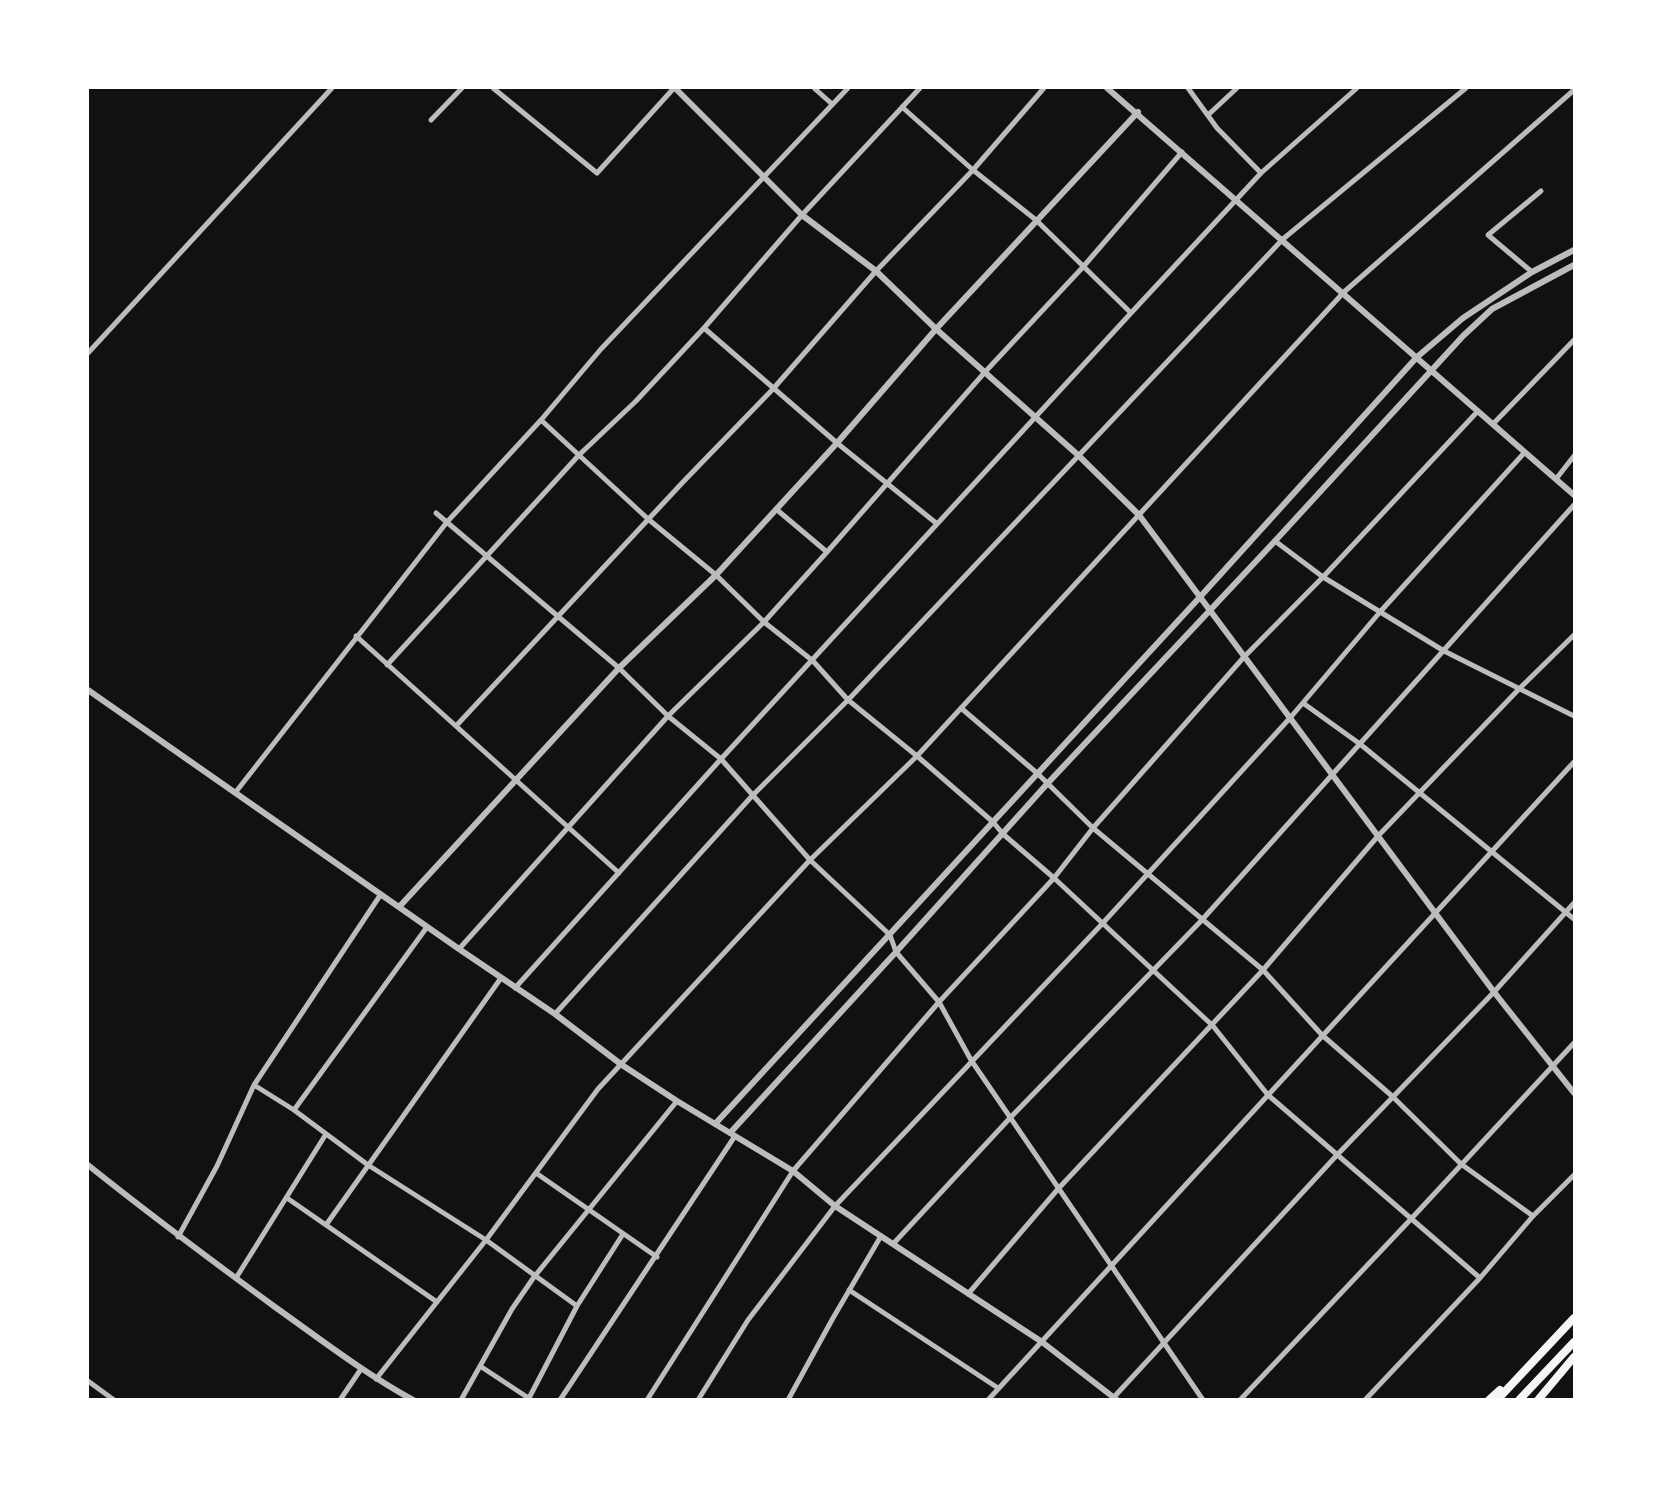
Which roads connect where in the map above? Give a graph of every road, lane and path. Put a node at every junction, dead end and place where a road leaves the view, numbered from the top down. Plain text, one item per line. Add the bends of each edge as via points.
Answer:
1 (332, 88) edge
2 (462, 88) edge
3 (493, 88) edge
4 (674, 88) edge
5 (814, 88) edge
6 (848, 88) edge
7 (920, 88) edge
8 (1044, 88) edge
9 (1188, 88) edge
10 (1237, 88) edge
11 (1357, 88) edge
12 (1466, 88) edge
13 (1113, 89) edge
14 (1574, 90) edge
15 (832, 104) junction
16 (902, 107) junction
17 (1138, 112) junction
18 (1208, 115) junction
19 (431, 120) dead end
20 (1182, 152) junction
21 (973, 170) junction
22 (1261, 173) junction
23 (766, 177) junction
24 (1541, 191) dead end
25 (1238, 200) junction
26 (802, 215) junction
27 (1036, 220) junction
28 (1283, 239) junction
29 (1574, 250) edge
30 (1574, 264) edge
31 (1083, 267) junction
32 (876, 271) junction
33 (1532, 272) junction
34 (1344, 292) junction
35 (1131, 312) junction
36 (704, 328) junction
37 (936, 329) junction
38 (1574, 340) edge
39 (88, 353) edge
40 (1417, 357) junction
41 (1431, 370) junction
42 (985, 372) junction
43 (773, 389) junction
44 (1478, 411) junction
45 (1034, 417) junction
46 (541, 420) junction
47 (1493, 424) junction
48 (837, 443) junction
49 (1525, 452) junction
50 (579, 455) junction
51 (1078, 455) junction
52 (1574, 456) edge
53 (1556, 479) junction
54 (888, 485) junction
55 (1574, 495) edge
56 (1574, 505) edge
57 (776, 510) junction
58 (436, 513) dead end
59 (1139, 515) junction
60 (648, 519) junction
61 (447, 522) junction
62 (936, 523) junction
63 (1275, 541) junction
64 (827, 552) junction
65 (485, 556) junction
66 (716, 575) junction
67 (1323, 577) junction
68 (1200, 597) junction
69 (1209, 609) junction
70 (1380, 612) junction
71 (558, 618) junction
72 (764, 622) junction
73 (1574, 634) edge
74 (356, 636) junction
75 (1444, 652) junction
76 (1244, 657) junction
77 (813, 661) junction
78 (387, 665) junction
79 (619, 668) junction
80 (1519, 688) junction
81 (88, 690) edge
82 (848, 700) junction
83 (1304, 703) junction
84 (961, 708) junction
85 (668, 716) junction
86 (1574, 716) edge
87 (1290, 718) junction
88 (456, 726) junction
89 (1360, 744) junction
90 (918, 756) junction
91 (721, 760) junction
92 (1574, 762) edge
93 (1038, 774) junction
94 (1332, 775) junction
95 (516, 780) junction
96 (1047, 784) junction
97 (1420, 792) junction
98 (235, 794) junction
99 (752, 796) junction
100 (993, 822) junction
101 (567, 828) junction
102 (1093, 828) junction
103 (1003, 834) junction
104 (1378, 836) junction
105 (1491, 853) junction
106 (810, 860) junction
107 (619, 873) junction
108 (1146, 874) junction
109 (1054, 878) junction
110 (381, 894) junction
111 (1574, 903) edge
112 (400, 906) junction
113 (1435, 913) junction
114 (1566, 913) junction
115 (1574, 919) edge
116 (1201, 921) junction
117 (1102, 924) junction
118 (427, 927) junction
119 (890, 935) junction
120 (459, 949) junction
121 (896, 952) junction
122 (1263, 970) junction
123 (1154, 971) junction
124 (501, 978) junction
125 (516, 988) junction
126 (1494, 992) junction
127 (939, 1002) junction
128 (555, 1014) junction
129 (1213, 1026) junction
130 (1322, 1035) junction
131 (1574, 1043) edge
132 (972, 1060) junction
133 (622, 1065) junction
134 (1553, 1066) junction
135 (254, 1085) junction
136 (1574, 1093) edge
137 (1268, 1095) junction
138 (1392, 1096) junction
139 (677, 1101) junction
140 (294, 1110) junction
141 (1010, 1118) junction
142 (715, 1124) junction
143 (326, 1134) junction
144 (732, 1134) junction
145 (1337, 1155) junction
146 (1461, 1164) junction
147 (88, 1165) edge
148 (368, 1165) junction
149 (793, 1171) junction
150 (536, 1173) junction
151 (1574, 1175) edge
152 (1058, 1189) junction
153 (287, 1198) junction
154 (835, 1206) junction
155 (589, 1210) junction
156 (1533, 1216) junction
157 (1412, 1219) junction
158 (326, 1225) junction
159 (623, 1234) junction
160 (882, 1236) junction
161 (178, 1237) junction
162 (486, 1240) junction
163 (893, 1244) junction
164 (657, 1257) junction
165 (1110, 1267) junction
166 (534, 1276) junction
167 (236, 1278) junction
168 (1480, 1278) junction
169 (849, 1290) junction
170 (968, 1294) junction
171 (437, 1302) junction
172 (577, 1306) junction
173 (1574, 1318) edge
174 (1042, 1342) junction
175 (1574, 1342) edge
176 (1163, 1343) junction
177 (1574, 1357) edge
178 (480, 1366) junction
179 (361, 1368) junction
180 (1527, 1368) junction
181 (376, 1379) junction
182 (88, 1382) edge
183 (998, 1388) junction
184 (1115, 1398) edge
185 (529, 1399) edge
186 (114, 1400) edge
187 (340, 1400) edge
188 (413, 1400) edge
189 (461, 1400) edge
190 (560, 1400) edge
191 (647, 1400) edge
192 (698, 1400) edge
193 (788, 1400) edge
194 (988, 1400) edge
195 (1202, 1400) edge
196 (1240, 1400) edge
197 (1365, 1400) edge
198 (1488, 1400) edge
199 (1497, 1400) edge
200 (1519, 1400) edge
201 (1538, 1400) edge

1 - 39 street
2 - 19 street
3 - 4 street via 597,173
4 - 23 street
5 - 15 street
6 - 15 street
7 - 16 street
8 - 21 street
9 - 18 street
10 - 18 street
11 - 22 street
12 - 28 street
13 - 17 street
14 - 34 street
15 - 23 street
16 - 21 street
16 - 26 street
17 - 20 street
17 - 27 street
18 - 22 street
20 - 25 street
20 - 31 street
21 - 27 street
21 - 32 street
22 - 25 street
23 - 26 street
23 - 46 street via 601,349
24 - 33 street via 1488,235
25 - 28 street
25 - 35 street
26 - 32 street
26 - 36 street
27 - 31 street
27 - 37 street
28 - 34 street
28 - 51 street
29 - 33 street
30 - 41 street via 1492,309
31 - 35 street
31 - 42 street
32 - 37 street
32 - 43 street
33 - 40 street via 1463,318
34 - 40 street
34 - 59 street
35 - 45 street
36 - 43 street
36 - 50 street via 636,401
37 - 42 street
37 - 48 street
38 - 47 street
40 - 41 street
40 - 68 street
41 - 44 street
41 - 63 street
42 - 45 street
42 - 54 street
43 - 48 street
43 - 60 street
44 - 47 street
44 - 67 street
45 - 51 street
45 - 62 street
46 - 50 street
46 - 61 street
47 - 49 street
48 - 54 street
48 - 57 street
49 - 53 street
49 - 70 street
50 - 60 street
50 - 65 street
51 - 59 street
51 - 82 street
52 - 53 street
53 - 55 street
54 - 62 street
54 - 64 street
56 - 75 street
57 - 64 street
57 - 66 street
58 - 61 street
59 - 68 street
59 - 84 street
60 - 66 street
60 - 71 street
61 - 65 street
61 - 74 street
62 - 77 street
63 - 67 street
63 - 69 street
64 - 72 street
65 - 71 street
65 - 78 street
66 - 72 street
66 - 79 street
67 - 70 street
67 - 76 street
68 - 69 street
68 - 93 street
69 - 76 street
69 - 96 street
70 - 75 street
70 - 83 street
71 - 79 street
71 - 88 street
72 - 77 street
72 - 85 street
73 - 80 street
74 - 78 street
74 - 98 street
75 - 80 street
75 - 89 street
76 - 87 street
76 - 102 street
77 - 82 street
77 - 91 street
78 - 88 street
79 - 85 street
79 - 95 street
80 - 86 street
80 - 97 street
81 - 98 street
82 - 90 street
82 - 99 street
83 - 87 street
83 - 89 street
84 - 90 street
84 - 93 street
85 - 91 street
85 - 101 street
87 - 94 street
87 - 108 street
88 - 95 street
89 - 94 street
89 - 97 street
90 - 100 street
90 - 106 street
91 - 99 street
91 - 107 street
92 - 105 street
93 - 96 street
93 - 100 street
94 - 104 street
94 - 116 street
95 - 101 street
95 - 112 street
96 - 102 street
96 - 103 street
97 - 104 street
97 - 105 street
98 - 110 street
99 - 106 street
99 - 128 street
100 - 103 street
100 - 119 street
101 - 107 street
101 - 120 street
102 - 108 street
102 - 109 street
103 - 109 street
103 - 121 street
104 - 113 street
104 - 122 street
105 - 113 street
105 - 114 street
106 - 119 street
106 - 133 street
107 - 125 street
108 - 116 street
108 - 117 street
109 - 117 street
109 - 127 street
110 - 112 street
110 - 135 street
111 - 114 street
112 - 118 street
113 - 126 street
113 - 130 street
114 - 115 street
114 - 126 street
116 - 122 street
116 - 123 street
117 - 123 street
117 - 132 street
118 - 120 street
118 - 140 street
119 - 121 street
119 - 142 street
120 - 124 street
121 - 127 street
121 - 144 street
122 - 129 street
122 - 130 street
123 - 129 street
123 - 141 street
124 - 125 street
124 - 148 street
125 - 128 street
126 - 134 street
126 - 138 street
127 - 132 street
127 - 149 street
128 - 133 street
129 - 137 street
129 - 152 street
130 - 137 street
130 - 138 street
131 - 134 street
132 - 141 street
132 - 154 street
133 - 139 street
133 - 150 street via 598,1089
134 - 136 street
134 - 146 street
135 - 140 street
135 - 161 street via 217,1166
137 - 145 street
137 - 165 street
138 - 145 street
138 - 146 street
139 - 142 street
139 - 155 street
140 - 143 street
141 - 152 street
141 - 163 street
142 - 144 street
143 - 148 street
143 - 153 street
144 - 149 street
144 - 164 street
145 - 157 street
145 - 176 street
146 - 156 street
146 - 157 street
147 - 161 street
148 - 158 street
148 - 162 street
149 - 154 street
149 - 191 street
150 - 155 street
150 - 162 street
151 - 156 street
152 - 165 street
152 - 170 street
153 - 158 street
153 - 167 street
154 - 160 street
154 - 192 street via 748,1320
155 - 159 street
155 - 166 street
156 - 168 street
157 - 168 street
157 - 196 street
158 - 171 street
159 - 164 street
159 - 172 street
160 - 163 street
160 - 169 street
161 - 167 street
162 - 166 street
162 - 171 street
163 - 170 street
164 - 190 street
165 - 174 street
165 - 176 street
166 - 172 street
166 - 178 street
167 - 179 street
168 - 197 street
169 - 183 street
169 - 193 street
170 - 174 street
171 - 181 street
172 - 185 street
173 - 180 highway
174 - 183 street
174 - 184 street
175 - 200 highway
176 - 184 street
176 - 195 street
177 - 201 highway
178 - 185 street
178 - 189 street
179 - 181 street
179 - 187 street
180 - 198 highway
180 - 199 highway
181 - 188 street
182 - 186 street
183 - 194 street

